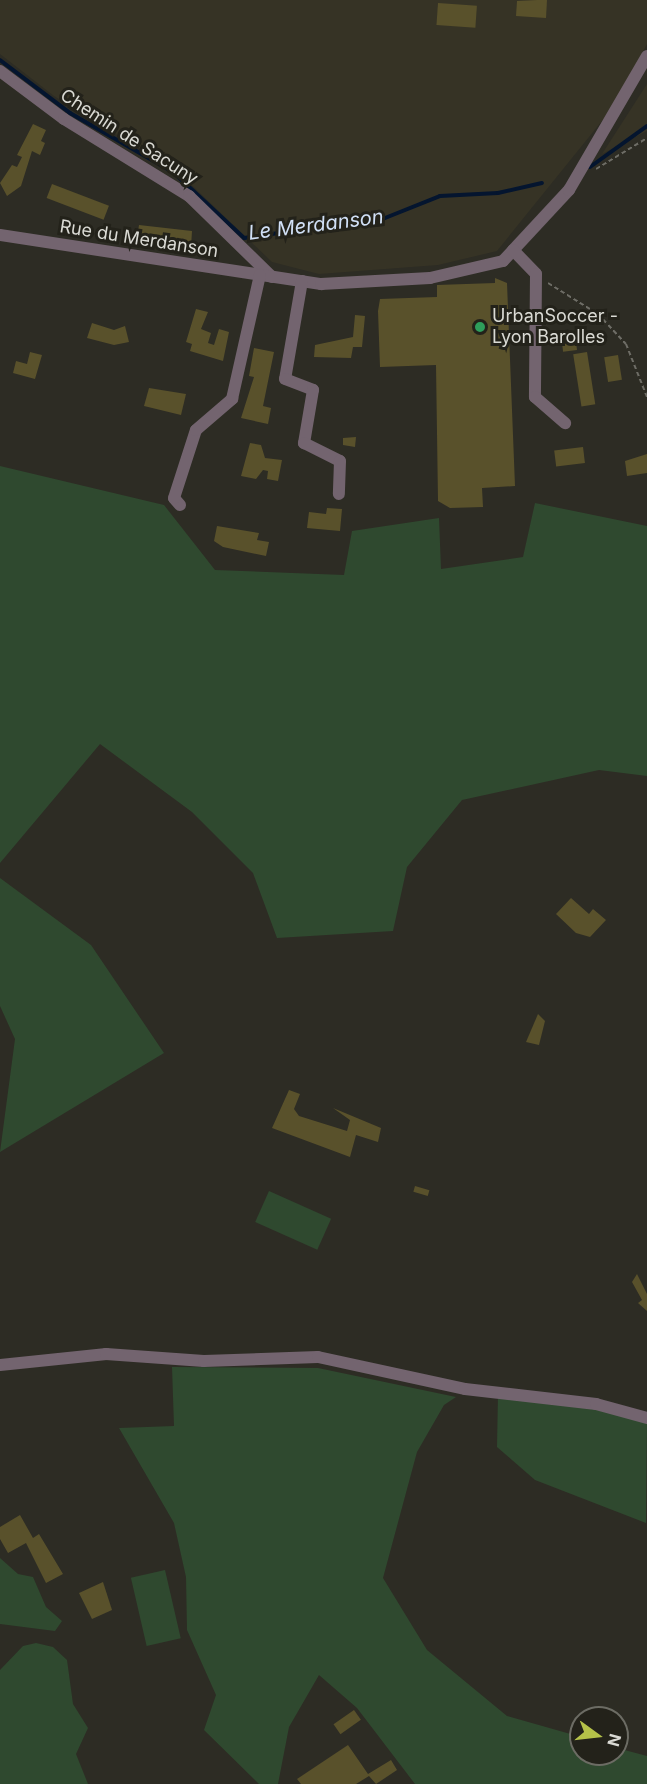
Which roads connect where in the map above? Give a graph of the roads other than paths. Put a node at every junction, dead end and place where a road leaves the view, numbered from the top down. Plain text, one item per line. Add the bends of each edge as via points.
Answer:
1 (647, 56) edge
2 (0, 70) edge
3 (0, 235) edge
4 (513, 250) junction
5 (266, 276) junction
6 (302, 281) junction
7 (565, 423) dead end
8 (339, 494) dead end
9 (180, 504) dead end
10 (0, 1365) edge
11 (647, 1418) edge

1 - 4 street via 576,178
2 - 5 street, Chemin de Sacuny via 64,118 189,196
3 - 5 street, Rue du Merdanson
4 - 6 street via 502,261 429,278 374,284
4 - 7 street via 536,274 535,397
5 - 6 street
5 - 9 street via 232,399 196,430 174,498
6 - 8 street via 285,379 313,390 304,443 340,460
10 - 11 street via 106,1354 204,1360 318,1357 465,1389 596,1404

